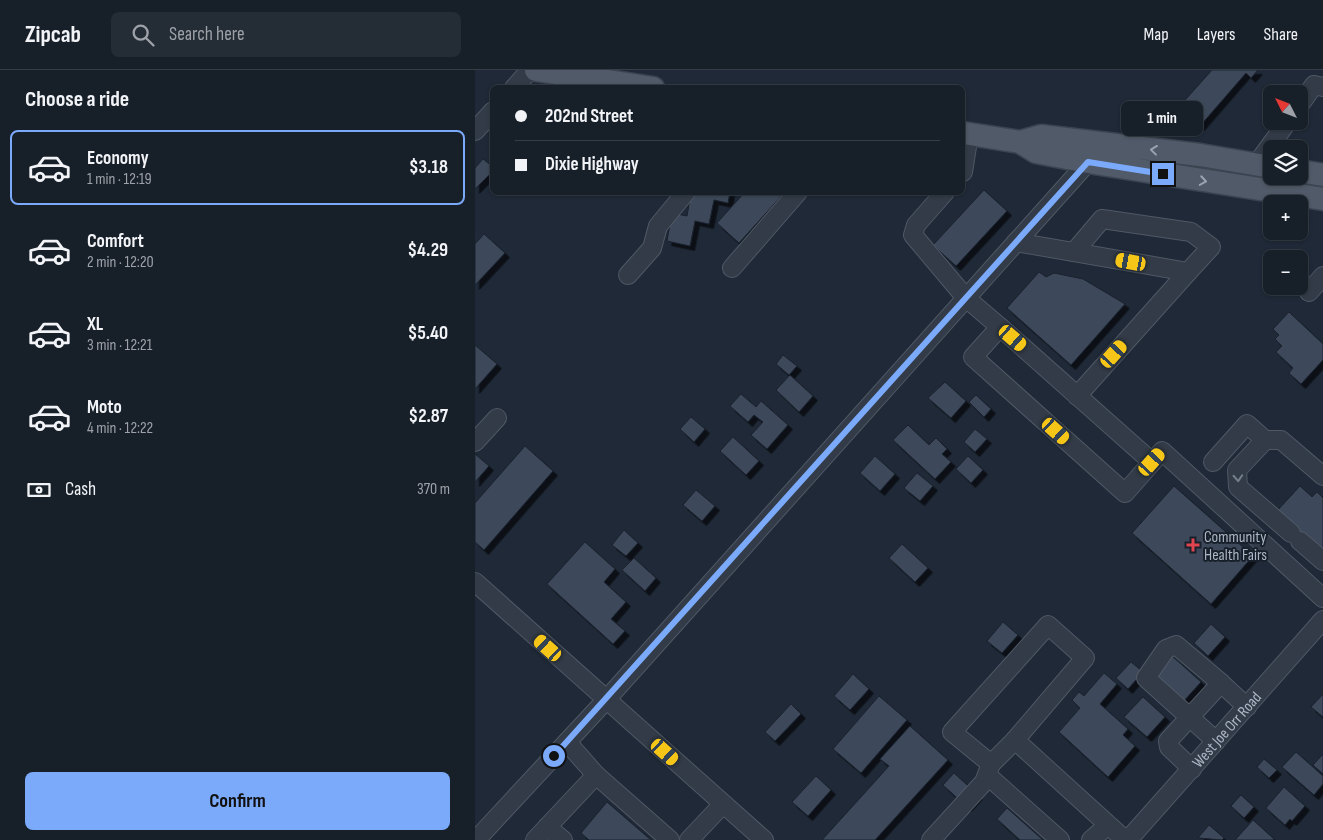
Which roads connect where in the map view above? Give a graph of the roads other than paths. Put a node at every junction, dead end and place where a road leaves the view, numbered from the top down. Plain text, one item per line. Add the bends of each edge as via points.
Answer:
1 (530, 70) edge
2 (536, 70) edge
3 (517, 85) edge
4 (634, 85) edge
5 (1323, 87) edge
6 (1308, 93) edge
7 (490, 114) edge
8 (475, 130) edge
9 (966, 134) edge
10 (1020, 142) junction
11 (965, 147) edge
12 (1088, 162) junction
13 (1263, 166) edge
14 (1308, 173) edge
15 (1323, 175) edge
16 (684, 195) edge
17 (795, 195) edge
18 (942, 195) edge
19 (1323, 199) edge
20 (1016, 242) junction
21 (1075, 252) junction
22 (733, 268) dead end
23 (1188, 272) junction
24 (628, 275) dead end
25 (1323, 276) edge
26 (1309, 292) dead end
27 (966, 298) junction
28 (1001, 327) junction
29 (1077, 396) junction
30 (497, 418) dead end
31 (1265, 440) junction
32 (475, 442) edge
33 (1152, 462) junction
34 (1213, 462) dead end
35 (1323, 476) edge
36 (1323, 561) edge
37 (475, 582) edge
38 (1323, 598) edge
39 (1323, 620) edge
40 (1221, 684) junction
41 (606, 700) junction
42 (1247, 707) junction
43 (1190, 717) junction
44 (1015, 740) junction
45 (1216, 741) junction
46 (567, 742) junction
47 (989, 769) junction
48 (1192, 769) junction
49 (596, 775) junction
50 (723, 804) junction
51 (1108, 825) junction
52 (547, 827) junction
53 (477, 840) edge
54 (535, 840) edge
55 (563, 840) edge
56 (670, 840) edge
57 (689, 840) edge
58 (764, 840) edge
59 (931, 840) edge
60 (1060, 840) edge
61 (1091, 840) edge
62 (1127, 840) edge

1 - 3 street
2 - 4 main road
5 - 6 street via 1314,85
7 - 8 street
9 - 10 main road
9 - 11 street
10 - 12 main road via 1036,152
13 -> 10 main road via 1041,136
12 -> 19 main road
12 - 20 street
14 - 15 main road
16 - 24 street via 658,226 652,248
17 - 22 street
18 - 27 street via 916,225 913,235
20 - 21 street
20 - 27 street
21 - 23 street
21 - 23 street via 1103,219 1191,232 1211,247
23 - 29 street
25 - 26 street
27 - 28 street
27 - 41 street
28 - 29 street
28 - 33 street via 973,358 1125,493
29 - 33 street
30 - 32 street
31 - 34 street via 1247,424
31 - 35 street via 1281,440
31 -> 36 street via 1237,470 1238,487
33 - 38 street via 1162,451
37 - 41 street
39 - 42 street, West Joe Orr Road
40 - 42 street
40 - 43 street
40 - 43 street via 1177,645 1166,649 1146,678
41 - 46 street
41 - 50 street
42 - 45 street, West Joe Orr Road
43 - 45 street
43 - 48 street via 1167,745
44 - 47 street
44 - 47 street via 1085,658 1048,625 952,732
44 - 51 street
45 - 48 street, West Joe Orr Road
46 - 49 street
46 - 53 street
47 - 59 street via 984,782
47 - 60 street
48 - 62 street, West Joe Orr Road
49 - 52 street
49 - 56 street
50 - 57 street
50 - 58 street
51 - 61 street
51 - 62 street
52 - 54 street
52 - 55 street

